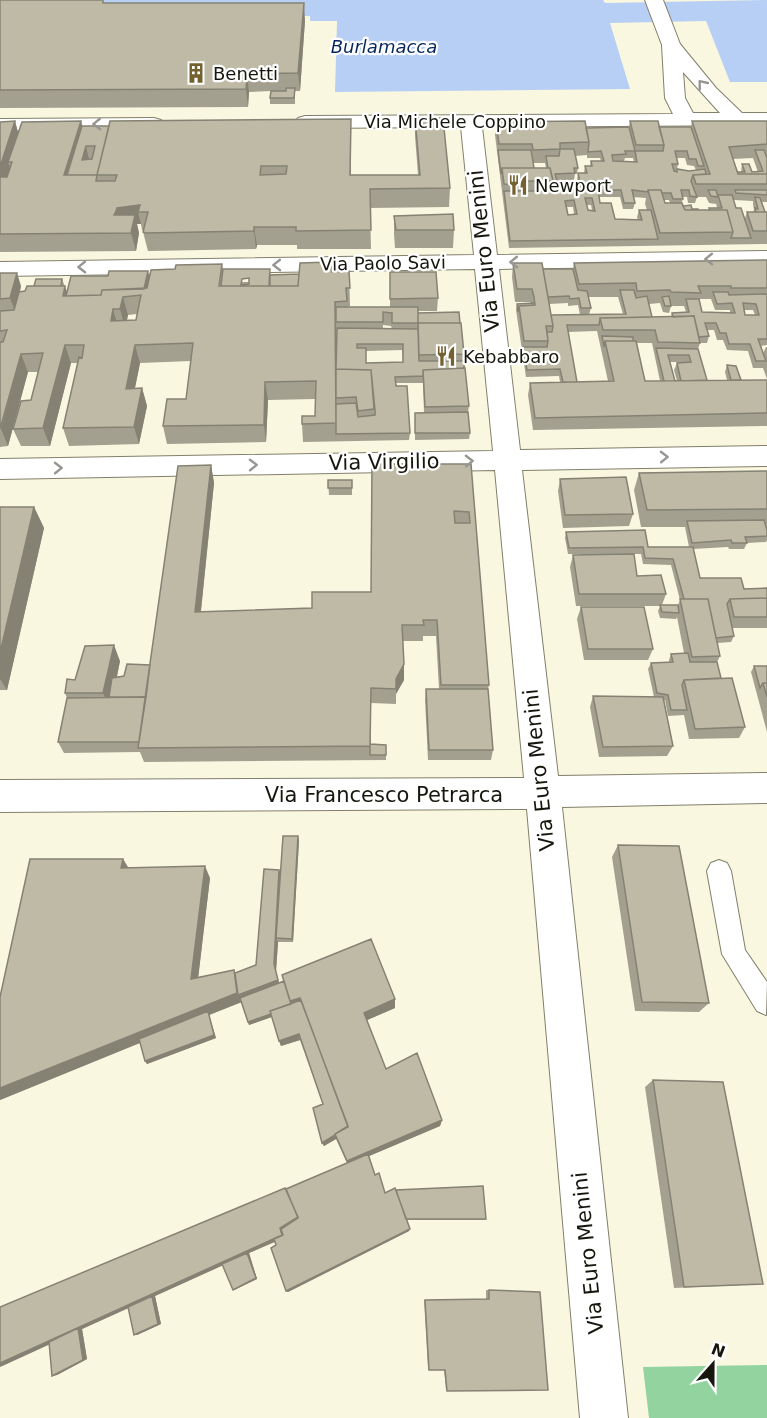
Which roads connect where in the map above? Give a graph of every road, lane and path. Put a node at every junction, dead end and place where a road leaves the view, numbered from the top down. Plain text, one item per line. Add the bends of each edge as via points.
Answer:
1 (654, 0) edge
2 (671, 45) junction
3 (686, 119) junction
4 (737, 119) junction
5 (767, 119) edge
6 (471, 122) junction
7 (285, 123) edge
8 (179, 124) edge
9 (0, 125) edge
10 (767, 258) edge
11 (486, 262) junction
12 (0, 268) edge
13 (767, 456) edge
14 (506, 460) junction
15 (0, 469) edge
16 (767, 788) edge
17 (543, 792) junction
18 (0, 796) edge
19 (719, 871) dead end
20 (766, 1005) edge
21 (604, 1418) edge

1 - 2 street
2 - 3 street via 675,98
4 -> 2 street
3 - 4 street, Via Michele Coppino
3 - 6 street, Via Michele Coppino
4 - 5 street, Via Michele Coppino
6 - 7 street, Via Michele Coppino
6 - 11 street, Via Euro Menini
8 -> 9 street
10 -> 11 street, Via Paolo Savi
11 -> 12 street, Via Paolo Savi
11 - 14 street, Via Euro Menini
14 -> 13 street, Via Virgilio
15 -> 14 street, Via Virgilio
14 - 17 street, Via Euro Menini
16 - 17 street, Via Francesco Petrarca
17 - 18 street, Via Francesco Petrarca
17 - 21 street, Via Euro Menini
19 - 20 lane via 734,954

